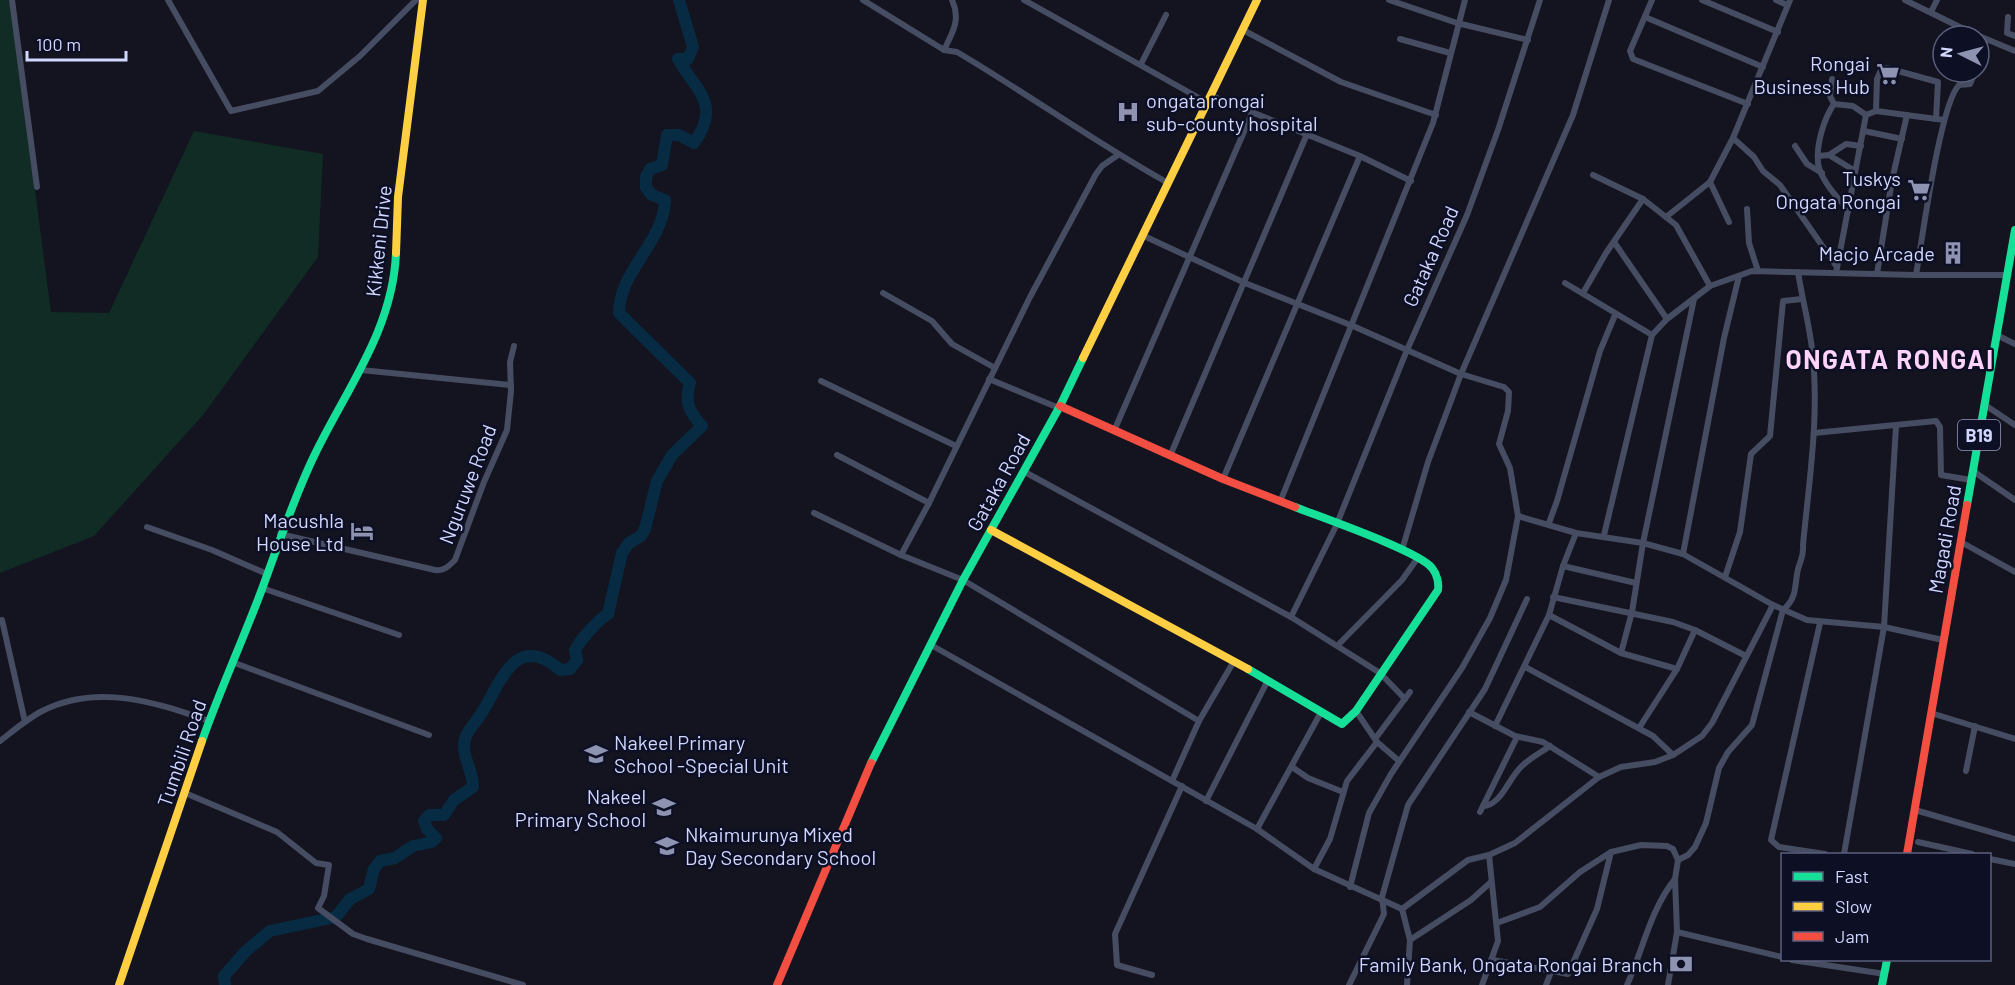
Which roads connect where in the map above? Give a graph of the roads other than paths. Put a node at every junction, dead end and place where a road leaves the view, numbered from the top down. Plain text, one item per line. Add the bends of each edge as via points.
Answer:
1 (12, 0) edge
2 (168, 0) edge
3 (416, 0) edge
4 (423, 0) edge
5 (863, 0) edge
6 (952, 0) edge
7 (1024, 0) edge
8 (1257, 0) edge
9 (1389, 0) edge
10 (1465, 0) edge
11 (1540, 0) edge
12 (1609, 0) edge
13 (1652, 0) edge
14 (1702, 0) edge
15 (1776, 0) edge
16 (1905, 0) edge
17 (1937, 0) edge
18 (1789, 2) edge
19 (1931, 12) junction
20 (1166, 15) dead end
21 (1645, 17) junction
22 (2008, 17) dead end
23 (1457, 23) junction
24 (1955, 24) edge
25 (1243, 30) junction
26 (1778, 32) junction
27 (2015, 36) edge
28 (1400, 39) dead end
29 (1528, 40) junction
30 (1991, 42) edge
31 (944, 50) junction
32 (2015, 51) edge
33 (1450, 53) junction
34 (1141, 64) junction
35 (1763, 67) junction
36 (1832, 79) dead end
37 (1970, 84) edge
38 (1210, 100) junction
39 (1748, 104) junction
40 (1833, 104) junction
41 (1253, 111) junction
42 (1876, 111) junction
43 (1436, 115) junction
44 (1866, 115) junction
45 (1907, 115) junction
46 (1940, 120) junction
47 (1864, 131) junction
48 (1307, 135) junction
49 (1733, 138) junction
50 (1902, 139) junction
51 (1795, 146) dead end
52 (1861, 146) junction
53 (1828, 154) junction
54 (1118, 155) junction
55 (1360, 156) junction
56 (1818, 156) junction
57 (1856, 171) junction
58 (1822, 173) junction
59 (1593, 175) dead end
60 (1411, 181) junction
61 (1710, 182) junction
62 (1168, 183) junction
63 (38, 187) dead end
64 (1643, 199) junction
65 (1747, 209) dead end
66 (1849, 210) junction
67 (1666, 216) junction
68 (1729, 222) dead end
69 (2015, 230) edge
70 (1144, 236) junction
71 (1614, 242) junction
72 (1189, 256) junction
73 (2012, 262) edge
74 (1837, 270) junction
75 (1758, 271) junction
76 (1798, 272) junction
77 (1877, 274) junction
78 (2007, 274) junction
79 (1916, 275) junction
80 (1739, 276) junction
81 (1245, 283) junction
82 (1565, 283) dead end
83 (1710, 286) junction
84 (883, 293) dead end
85 (1583, 293) junction
86 (1694, 298) junction
87 (1802, 299) junction
88 (1298, 304) junction
89 (1615, 315) junction
90 (1667, 319) junction
91 (1353, 326) junction
92 (1652, 335) junction
93 (1997, 335) junction
94 (2015, 344) edge
95 (514, 346) dead end
96 (1407, 350) junction
97 (995, 368) junction
98 (361, 370) junction
99 (1461, 374) junction
100 (990, 379) junction
101 (821, 381) dead end
102 (511, 385) junction
103 (1985, 405) junction
104 (1059, 407) junction
105 (2015, 425) edge
106 (1896, 426) junction
107 (1114, 431) junction
108 (1814, 433) junction
109 (956, 446) junction
110 (837, 455) dead end
111 (1170, 456) junction
112 (1023, 471) junction
113 (1973, 471) junction
114 (1223, 479) junction
115 (1971, 480) junction
116 (2015, 500) edge
117 (1280, 502) junction
118 (929, 503) junction
119 (814, 513) dead end
120 (1518, 516) junction
121 (1549, 523) junction
122 (1336, 526) junction
123 (147, 527) dead end
124 (991, 530) junction
125 (1576, 532) junction
126 (280, 534) junction
127 (1604, 536) junction
128 (1961, 542) junction
129 (1644, 543) junction
130 (1402, 550) junction
131 (1683, 554) junction
132 (901, 555) junction
133 (1417, 559) junction
134 (1563, 566) junction
135 (2015, 572) edge
136 (267, 574) junction
137 (1725, 577) junction
138 (963, 580) junction
139 (1636, 583) junction
140 (262, 588) junction
141 (1553, 597) junction
142 (1527, 599) dead end
143 (1773, 605) junction
144 (1783, 610) junction
145 (1632, 612) junction
146 (1549, 615) junction
147 (1291, 617) junction
148 (2, 620) dead end
149 (1820, 623) junction
150 (1884, 627) junction
151 (1695, 630) junction
152 (399, 635) dead end
153 (1943, 640) junction
154 (931, 645) junction
155 (1338, 645) junction
156 (1621, 653) junction
157 (1746, 657) junction
158 (1234, 661) junction
159 (232, 662) junction
160 (1525, 667) junction
161 (1677, 669) junction
162 (1380, 673) junction
163 (1268, 682) junction
164 (1410, 692) dead end
165 (1405, 699) junction
166 (1356, 711) junction
167 (1469, 712) junction
168 (1931, 713) junction
169 (1320, 714) junction
170 (209, 721) junction
171 (1199, 721) junction
172 (25, 722) junction
173 (1495, 726) junction
174 (1975, 726) junction
175 (1639, 728) junction
176 (429, 735) dead end
177 (1517, 737) junction
178 (2015, 739) edge
179 (1376, 740) junction
180 (0, 741) edge
181 (1550, 746) junction
182 (1673, 755) junction
183 (1400, 761) junction
184 (1292, 767) junction
185 (1966, 771) dead end
186 (1599, 777) junction
187 (1172, 781) junction
188 (1182, 786) junction
189 (1343, 792) junction
190 (185, 793) junction
191 (1206, 801) junction
192 (1915, 810) junction
193 (1257, 829) junction
194 (2015, 839) edge
195 (1918, 842) dead end
196 (1611, 852) junction
197 (1814, 853) edge
198 (1844, 853) edge
199 (1907, 853) edge
200 (1964, 853) edge
201 (1489, 855) junction
202 (1991, 859) edge
203 (1678, 860) junction
204 (2015, 864) edge
205 (1314, 869) junction
206 (1675, 879) junction
207 (1490, 882) junction
208 (1350, 887) junction
209 (1382, 897) junction
210 (1402, 909) junction
211 (1497, 923) junction
212 (1677, 932) junction
213 (1410, 940) junction
214 (1781, 957) edge
215 (1493, 960) junction
216 (1797, 961) edge
217 (1887, 961) edge
218 (1834, 962) edge
219 (1551, 972) junction
220 (1885, 974) junction
221 (1152, 975) dead end
222 (119, 985) edge
223 (523, 985) edge
224 (777, 985) edge
225 (1349, 985) edge
226 (1407, 985) edge
227 (1482, 985) edge
228 (1546, 985) edge
229 (1627, 985) edge
230 (1668, 985) edge
231 (1882, 985) edge

1 - 63 street
2 - 3 street via 231,111 318,92
4 - 98 main road, Kikkeni Drive via 398,197 395,275 390,302
5 - 31 street
6 - 31 street via 957,18
7 - 34 street
8 - 25 main road, Gataka Road
9 - 23 street
10 - 23 street
11 - 29 street, Gataka Road
12 - 99 street via 1573,115
13 - 21 street
14 - 26 street
15 - 18 street
16 - 19 street
17 - 19 street
18 - 26 street
19 - 24 street
20 - 34 street
21 - 35 street
21 - 39 street via 1630,51 1633,59
22 - 27 street via 2007,33
23 - 29 street
23 - 33 street
25 - 38 main road, Gataka Road
25 - 43 street via 1341,82
26 - 35 street
28 - 33 street
29 - 96 street, Gataka Road via 1467,215
30 - 32 street
31 - 54 street via 957,52 1029,95
33 - 43 street
34 - 38 street
35 - 39 street
36 - 40 street
37 - 46 street via 1954,90
38 - 41 street
38 - 62 main road, Gataka Road
39 - 49 street
40 - 44 street via 1853,106
40 - 56 street via 1826,114
41 - 48 street
41 - 72 street
42 - 44 street
42 - 45 street
42 - 46 street via 1878,75 1882,68 1887,68 1938,82
43 - 60 street
44 - 47 street
45 - 46 street
45 - 50 street
46 - 79 street
47 - 50 street
47 - 52 street
48 - 55 street
48 - 81 street
49 - 61 street
49 - 74 street via 1780,185
50 - 77 street
51 - 58 street via 1807,164
52 - 53 street via 1846,144
52 - 57 street
53 - 56 street
53 - 57 street
54 - 62 street
54 - 97 street via 1096,174
55 - 60 street
55 - 88 street
56 - 58 street
57 - 66 street
58 - 66 street
59 - 64 street
60 - 91 street
61 - 67 street
61 - 68 street
62 - 70 main road, Gataka Road
64 - 67 street
64 - 71 street
65 - 75 street via 1749,243
66 - 74 street
67 - 83 street via 1676,225
69 - 73 main road, Magadi Road / B19
70 - 72 street
70 - 104 main road, Gataka Road
71 - 85 street
71 - 90 street
72 - 81 street
72 - 107 street
73 - 78 main road, Magadi Road / B19
74 - 76 street
74 - 77 street
75 - 76 street
75 - 80 street
76 - 87 street
77 - 79 street
78 - 79 street
78 - 93 main road, Magadi Road / B19
80 - 83 street
80 - 131 street
81 - 88 street
81 - 111 street
82 - 85 street
83 - 86 street
84 - 97 street via 932,321 952,344
85 - 89 street
86 - 90 street
86 - 129 street
87 - 108 street via 1812,347
87 - 137 street via 1783,301 1770,436 1751,454 1740,531
88 - 91 street
88 - 114 street
89 - 92 street
89 - 121 street via 1600,351
90 - 92 street
91 - 96 street
91 - 117 street
92 - 127 street
93 - 94 street
93 - 103 main road, Magadi Road / B19
95 - 102 street, Nguruwe Road
96 - 99 street
96 - 122 street, Gataka Road
97 - 100 street
98 - 102 street
98 - 126 main road, Kikkeni Drive via 315,454
99 - 120 street via 1509,392 1499,444 1510,468
99 - 130 street via 1428,462
100 - 104 street
100 - 109 street
101 - 109 street
102 - 126 street, Nguruwe Road via 507,430 455,560 448,567 435,570
103 - 105 street
103 - 113 main road, Magadi Road / B19
104 - 107 main road
104 - 112 main road, Gataka Road
106 - 108 street
106 - 115 street via 1939,423 1941,475
106 - 150 street
107 - 111 main road
108 - 144 street via 1804,557 1798,568 1793,601
109 - 118 street
110 - 118 street
111 - 114 main road
112 - 124 main road, Gataka Road
112 - 147 street
113 - 115 main road, Magadi Road / B19
113 - 116 street
114 - 117 main road
115 - 128 main road, Magadi Road / B19
117 - 122 main road
118 - 132 street
119 - 132 street
120 - 121 street
120 - 183 street via 1506,580 1490,618 1442,702
121 - 125 street
122 - 130 main road
122 - 147 street, Gataka Road
123 - 136 street
124 - 138 main road, Gataka Road
124 - 158 main road
125 - 127 street
125 - 134 street
126 - 136 main road, Tumbili Road
127 - 129 street
128 - 135 street
128 - 153 main road, Magadi Road / B19
129 - 131 street
129 - 139 street
130 - 133 main road
131 - 137 street
132 - 138 street
133 - 155 street via 1402,580
133 - 162 main road via 1437,573 1438,590
134 - 139 street
134 - 141 street
136 - 140 main road, Tumbili Road
137 - 143 street
138 - 154 main road, Gataka Road
138 - 171 street
139 - 145 street
140 - 152 street
140 - 159 main road, Tumbili Road
141 - 145 street
141 - 146 street
142 - 167 street via 1485,689
143 - 144 street
143 - 157 street
144 - 149 street
144 - 203 street via 1752,725 1719,768 1706,823 1695,847
145 - 151 street
145 - 156 street
146 - 156 street
146 - 160 street
147 - 155 street
148 - 172 street
149 - 150 street
149 - 197 street via 1771,840 1779,847
150 - 153 street
150 - 198 street
151 - 157 street
151 - 161 street
153 - 168 main road, Magadi Road / B19
154 - 187 street
154 - 224 main road, Gataka Road via 858,793
155 - 162 street
156 - 161 street
157 - 182 street via 1712,723 1702,736
158 - 163 main road
158 - 171 street
159 - 170 main road, Tumbili Road
159 - 176 street
160 - 173 street
160 - 175 street
161 - 175 street
162 - 165 street
162 - 166 main road
163 - 169 main road
163 - 191 street
164 - 165 street
165 - 179 street
166 - 169 main road via 1342,724
166 - 179 street
167 - 173 street
167 - 209 street via 1408,805
168 - 174 street
168 - 192 main road, Magadi Road / B19
169 - 184 street
170 - 172 street via 126,696 64,704
170 - 190 main road, Tumbili Road
171 - 187 street
172 - 180 street
173 - 177 street
174 - 178 street
174 - 185 street
175 - 182 street
177 - 181 street
177 - 181 street via 1481,809 1499,796 1522,765
179 - 183 street
179 - 189 street
181 - 186 street
182 - 186 street via 1621,767
183 - 208 street via 1369,813
184 - 189 street
184 - 193 street
186 - 201 street via 1535,829
187 - 188 street
188 - 191 street
188 - 221 street via 1114,937 1117,965
189 - 205 street via 1330,839
190 - 222 main road, Tumbili Road
190 - 223 street via 277,832 316,863 329,865 324,896 318,906 342,926 366,939
191 - 193 street
192 - 194 street
192 - 199 main road, Magadi Road / B19
193 - 205 street
195 - 200 street
196 - 203 street via 1662,844 1673,849
196 - 211 street via 1580,872 1540,907
196 - 219 street via 1597,909 1572,969 1568,974
201 - 207 street
201 - 210 street via 1468,860
202 - 204 street
203 - 206 street
205 - 208 street
206 - 212 street
206 - 229 street via 1663,893
207 - 211 street
207 - 213 street via 1471,900
208 - 209 street
209 - 210 street
209 - 225 street via 1384,914
210 - 213 street
211 - 215 street
212 - 214 street
212 - 230 street
213 - 226 street
215 - 219 street
215 - 227 street
216 - 218 street via 1818,965
217 - 220 main road
218 - 220 street
219 - 228 street
220 - 231 main road

